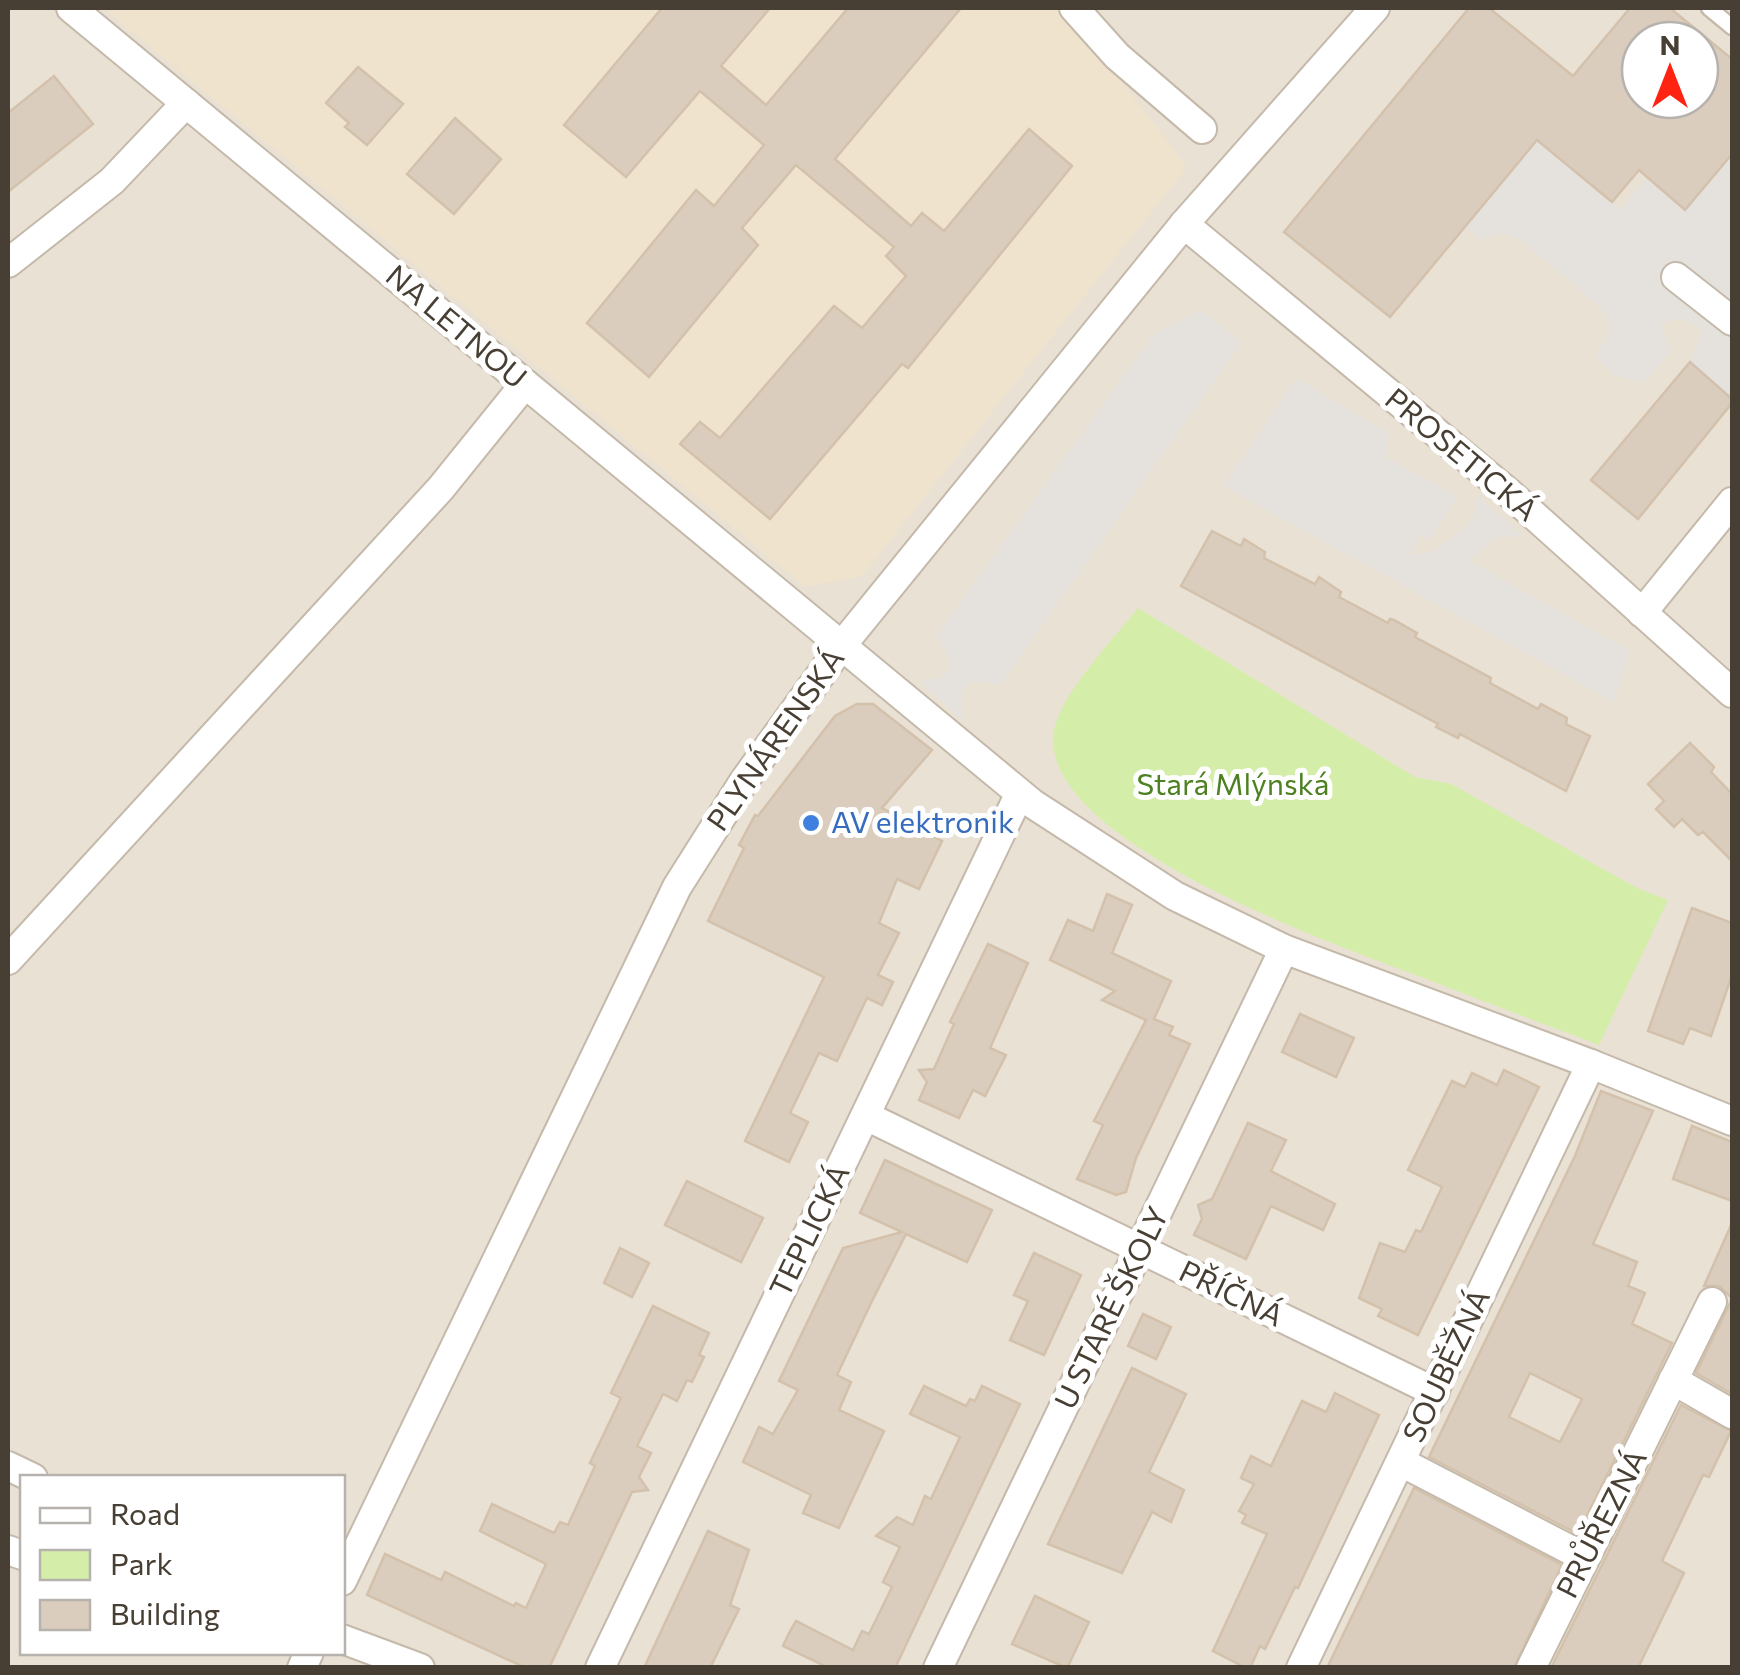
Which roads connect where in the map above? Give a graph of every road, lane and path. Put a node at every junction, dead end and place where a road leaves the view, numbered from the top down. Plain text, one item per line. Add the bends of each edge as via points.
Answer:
1 (71, 8) edge
2 (1074, 8) edge
3 (1374, 8) edge
4 (1709, 8) edge
5 (1732, 27) edge
6 (186, 103) junction
7 (1202, 129) dead end
8 (1184, 224) junction
9 (8, 263) edge
10 (1676, 277) dead end
11 (1732, 321) edge
12 (526, 384) junction
13 (1732, 502) edge
14 (1642, 613) junction
15 (842, 645) junction
16 (1732, 693) edge
17 (1020, 794) junction
18 (1284, 949) junction
19 (8, 960) edge
20 (1591, 1064) junction
21 (866, 1116) junction
22 (1732, 1121) edge
23 (1140, 1250) junction
24 (1712, 1302) dead end
25 (1674, 1380) junction
26 (1434, 1392) junction
27 (1732, 1414) edge
28 (1401, 1462) junction
29 (1584, 1557) junction
30 (345, 1575) edge
31 (345, 1640) edge
32 (420, 1668) edge
33 (600, 1668) edge
34 (938, 1668) edge
35 (1301, 1668) edge
36 (1531, 1668) edge

1 - 6 street, NA LETNOU
2 - 7 street
3 - 8 street, PLYNÁRENSKÁ
4 - 5 lane
6 - 9 street via 112,181
6 - 12 street, NA LETNOU
8 - 14 street, PROSETICKÁ via 1508,492
8 - 15 street, PLYNÁRENSKÁ
10 - 11 street
12 - 15 street, NA LETNOU
12 - 19 street via 441,488
13 - 14 street
14 - 16 street, PROSETICKÁ
15 - 17 street
15 - 30 street, PLYNÁRENSKÁ via 744,781 678,888
17 - 18 street via 1175,896
17 - 21 street, TEPLICKÁ
18 - 20 street
18 - 23 street, U STARÉ ŠKOLY
20 - 22 street
20 - 26 street, SOUBĚŽNÁ
21 - 23 street, PŘÍČNÁ
21 - 33 street, TEPLICKÁ
23 - 26 street, PŘÍČNÁ
23 - 34 street, U STARÉ ŠKOLY
24 - 25 street, PRŮŘEZNÁ
25 - 27 street
25 - 29 street, PRŮŘEZNÁ
26 - 28 street, SOUBĚŽNÁ
28 - 29 street
28 - 35 street, SOUBĚŽNÁ
29 - 36 street, PRŮŘEZNÁ
31 - 32 street

